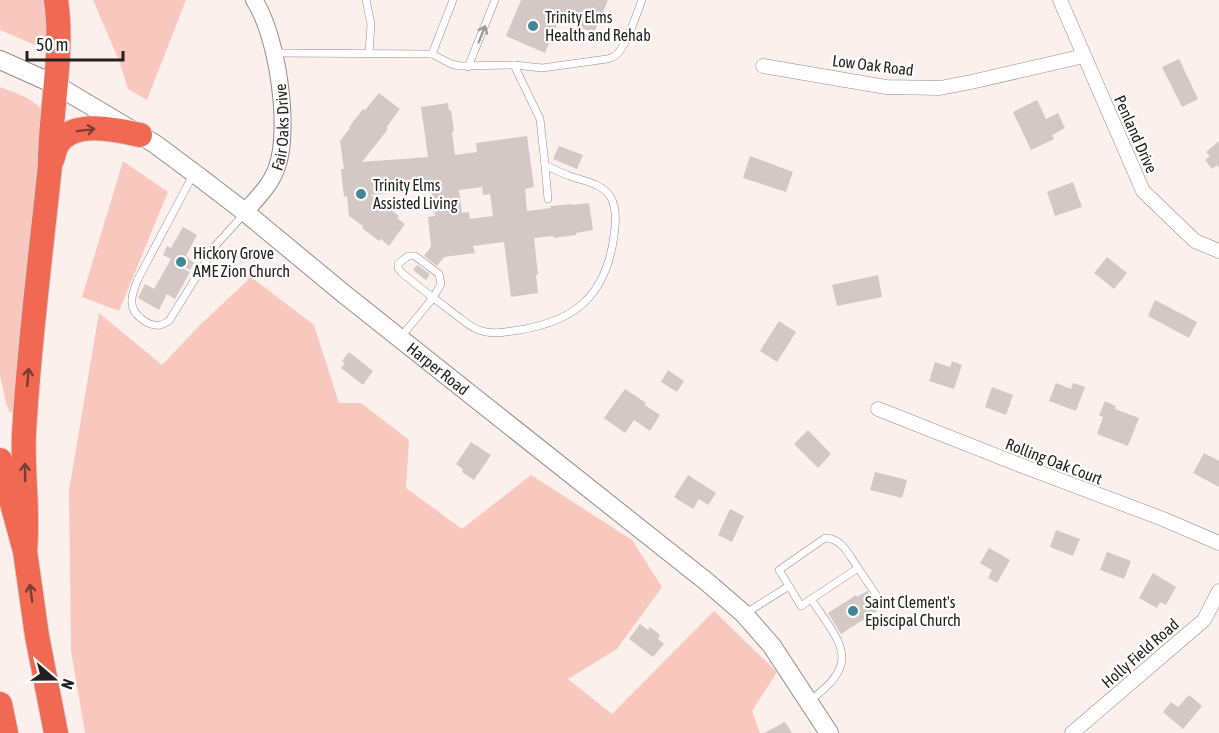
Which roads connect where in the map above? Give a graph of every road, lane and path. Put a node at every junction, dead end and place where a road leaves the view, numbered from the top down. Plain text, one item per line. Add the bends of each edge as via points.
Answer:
1 (56, 0) edge
2 (254, 0) edge
3 (366, 0) edge
4 (453, 0) edge
5 (495, 0) edge
6 (642, 0) edge
7 (1060, 0) edge
8 (274, 53) junction
9 (369, 53) junction
10 (432, 54) junction
11 (1084, 56) junction
12 (0, 60) edge
13 (514, 64) junction
14 (763, 66) dead end
15 (468, 67) junction
16 (56, 85) junction
17 (140, 135) junction
18 (50, 165) junction
19 (545, 165) junction
20 (194, 173) junction
21 (548, 199) dead end
22 (245, 212) junction
23 (1219, 251) edge
24 (433, 298) junction
25 (400, 338) junction
26 (878, 410) dead end
27 (0, 460) edge
28 (1219, 543) edge
29 (25, 551) junction
30 (858, 568) junction
31 (789, 586) junction
32 (1219, 591) edge
33 (877, 596) dead end
34 (811, 599) junction
35 (744, 614) junction
36 (809, 701) junction
37 (0, 704) edge
38 (6, 733) edge
39 (56, 733) edge
40 (829, 733) edge
41 (1072, 733) edge

1 - 16 highway
2 - 8 street, Fair Oaks Drive
3 - 9 lane via 371,24
4 - 10 lane
15 -> 5 lane
6 - 13 lane via 624,44 614,57 542,68
7 - 11 street, Penland Drive
8 - 9 lane
8 - 22 street, Fair Oaks Drive via 282,122 280,157 268,185
9 - 10 lane
10 - 15 lane via 456,66
11 - 14 street, Low Oak Road via 940,88 886,87
11 - 23 street, Penland Drive via 1143,191 1195,241
12 - 16 main road, Harper Road
13 - 15 lane
13 - 19 lane via 540,119
16 - 17 main road, Harper Road
16 - 18 highway
18 -> 17 highway via 58,143 71,133 109,129
17 - 20 main road, Harper Road
29 -> 18 highway via 24,436
19 - 21 lane
19 - 24 lane via 594,183 609,194 614,205 610,258 601,282 590,296 551,322 498,333 479,331
20 - 22 main road, Harper Road
20 - 22 lane via 138,279 132,306 142,319 160,325 168,321 216,245
22 - 25 main road, Harper Road
24 - 24 lane via 398,268 408,255 419,258 439,274 441,284
24 - 25 lane
25 - 35 main road, Harper Road
26 - 28 street, Rolling Oak Court
27 - 29 highway
39 -> 29 highway
30 - 31 lane via 843,546 825,538 779,570
30 - 33 lane
30 - 34 lane
31 - 34 lane via 801,606
31 - 35 lane
32 - 41 street, Holly Field Road via 1204,620
34 - 36 lane via 840,645 843,660 827,687
35 - 36 main road, Harper Road via 772,646
36 - 40 main road, Harper Road
37 - 38 highway

